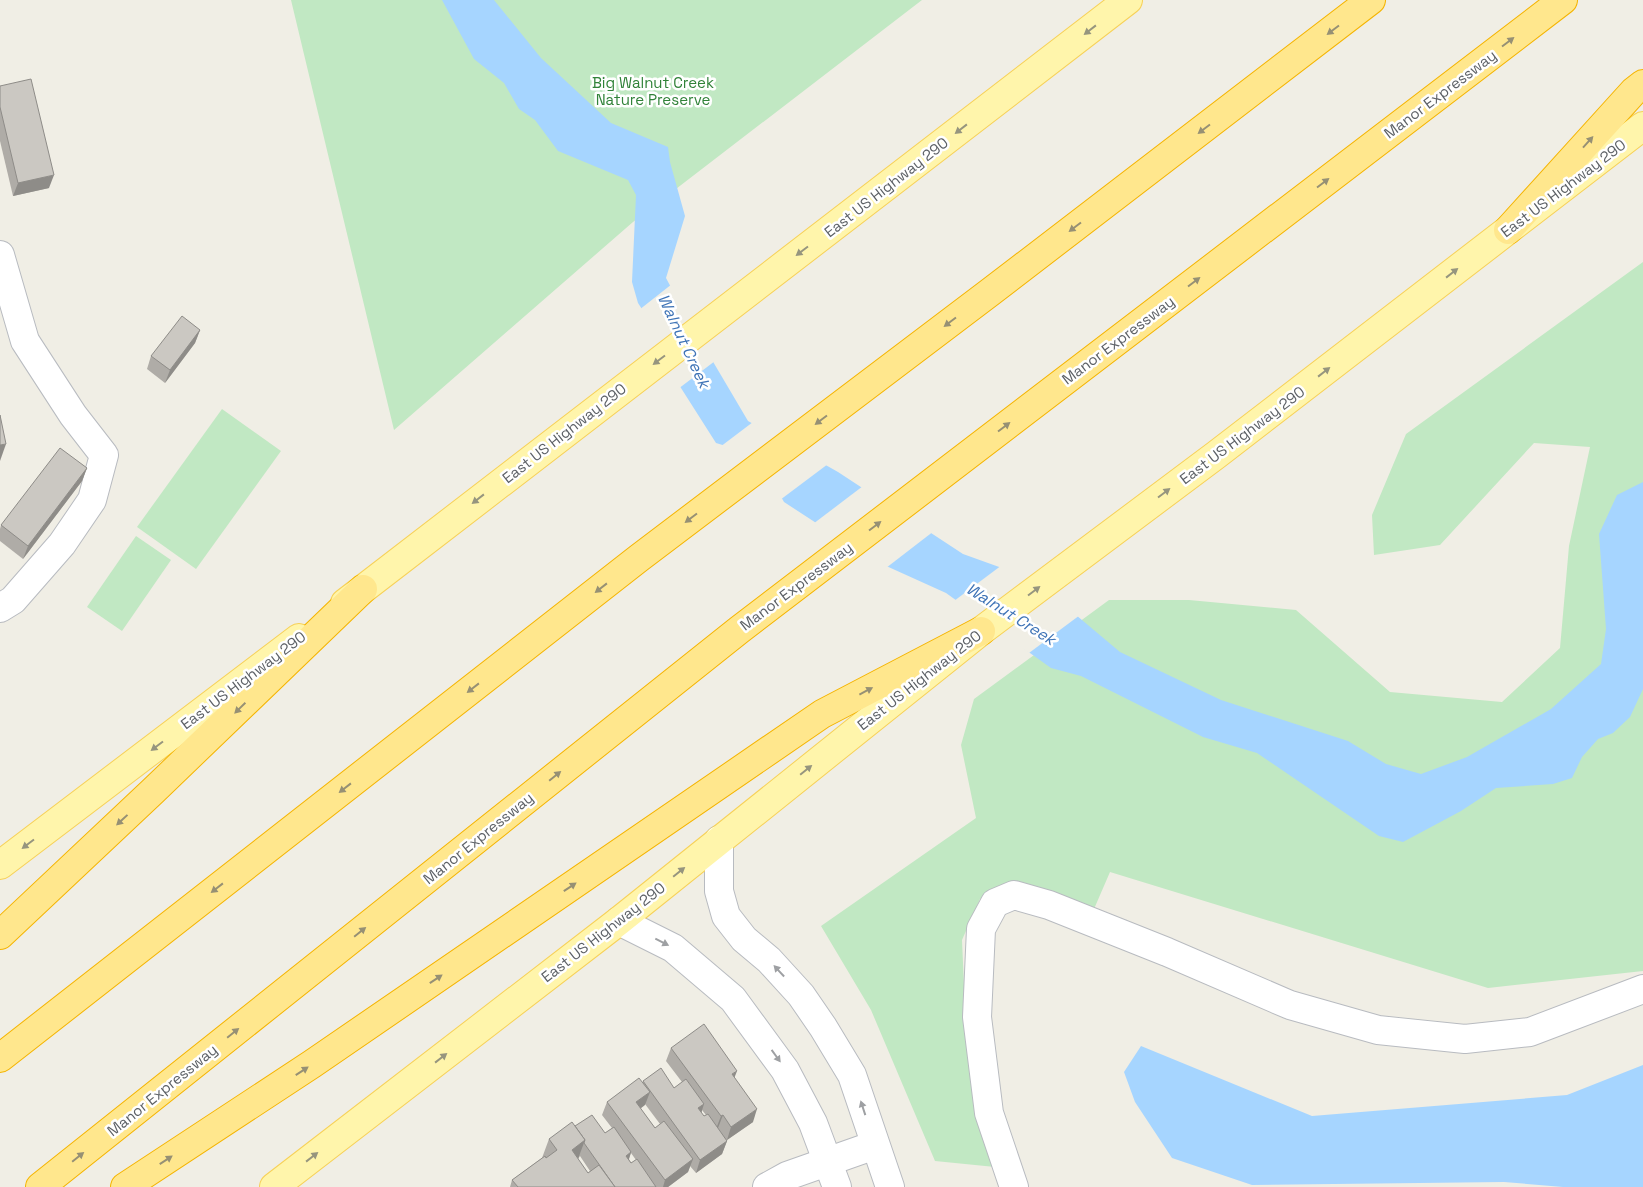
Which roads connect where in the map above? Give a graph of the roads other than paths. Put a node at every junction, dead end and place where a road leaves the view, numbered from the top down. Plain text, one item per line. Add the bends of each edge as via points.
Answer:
1 (1128, 0) edge
2 (1371, 0) edge
3 (1563, 0) edge
4 (1643, 84) edge
5 (1643, 126) edge
6 (1508, 230) junction
7 (0, 255) edge
8 (363, 589) junction
9 (0, 608) edge
10 (981, 631) junction
11 (719, 840) junction
12 (0, 865) edge
13 (619, 920) junction
14 (0, 935) edge
15 (1643, 989) edge
16 (0, 1058) edge
17 (875, 1145) junction
18 (827, 1161) junction
19 (40, 1187) edge
20 (125, 1187) edge
21 (274, 1187) edge
22 (767, 1187) edge
23 (837, 1187) edge
24 (890, 1187) edge
25 (1014, 1187) edge

1 -> 8 main road, East US Highway 290
2 -> 16 highway via 639,558
19 -> 3 highway, Manor Expressway via 739,630
6 -> 4 highway
5 - 6 main road, East US Highway 290
10 -> 6 main road, East US Highway 290
7 - 9 street via 25,341 73,415 104,455 92,500 62,544 13,600
8 -> 12 main road, East US Highway 290
8 -> 14 highway
11 -> 10 main road, East US Highway 290
20 -> 10 highway via 312,1064 822,714
13 -> 11 main road, East US Highway 290
17 -> 11 street via 852,1075 823,1027 801,995 769,960 744,939 726,916 719,891
13 -> 18 street via 674,948 733,999 785,1070 813,1123
21 -> 13 main road, East US Highway 290
15 - 25 street via 1530,1032 1465,1039 1378,1030 1290,1005 1067,912 1014,895 995,903 981,929 977,1017 989,1113
17 - 18 street
17 - 24 street
18 - 22 street
18 - 23 street

